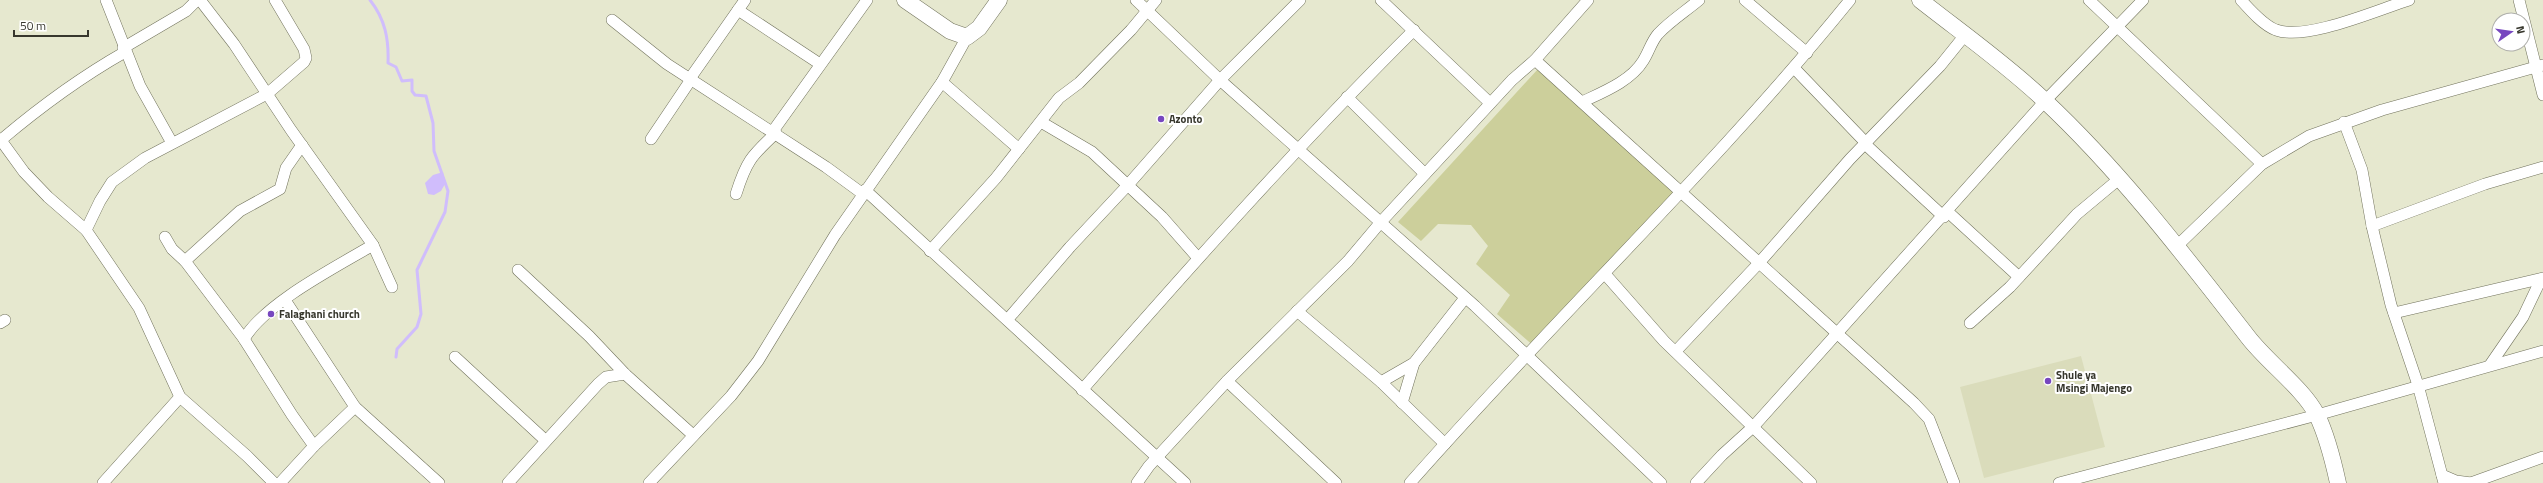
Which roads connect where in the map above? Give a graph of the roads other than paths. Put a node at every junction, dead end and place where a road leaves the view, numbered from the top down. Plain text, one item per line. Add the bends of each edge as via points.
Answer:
1 (106, 0) edge
2 (198, 0) edge
3 (275, 0) edge
4 (745, 0) edge
5 (867, 0) edge
6 (905, 0) edge
7 (999, 0) edge
8 (1136, 0) edge
9 (1156, 0) edge
10 (1300, 0) edge
11 (1381, 0) edge
12 (1588, 0) edge
13 (1699, 0) edge
14 (1745, 0) edge
15 (1850, 0) edge
16 (1920, 0) edge
17 (2089, 0) edge
18 (2143, 0) edge
19 (2241, 0) edge
20 (2409, 0) edge
21 (2518, 0) edge
22 (738, 10) junction
23 (1147, 10) junction
24 (612, 20) dead end
25 (2117, 27) junction
26 (1414, 30) junction
27 (1965, 35) junction
28 (967, 37) junction
29 (124, 50) junction
30 (1808, 53) junction
31 (1535, 60) junction
32 (820, 64) junction
33 (2540, 66) edge
34 (1794, 68) junction
35 (691, 78) junction
36 (1220, 80) junction
37 (942, 82) junction
38 (267, 94) junction
39 (2543, 95) edge
40 (1347, 97) junction
41 (2045, 101) junction
42 (1582, 102) junction
43 (1490, 103) junction
44 (1041, 122) junction
45 (2344, 122) junction
46 (774, 132) junction
47 (1, 139) edge
48 (651, 139) dead end
49 (172, 143) junction
50 (1865, 143) junction
51 (302, 145) junction
52 (1298, 149) junction
53 (1019, 150) junction
54 (2262, 164) junction
55 (2543, 167) edge
56 (1425, 174) junction
57 (2119, 179) junction
58 (1127, 186) junction
59 (1681, 191) junction
60 (864, 192) junction
61 (736, 194) dead end
62 (1946, 214) junction
63 (1380, 223) junction
64 (2372, 226) junction
65 (86, 230) junction
66 (165, 238) dead end
67 (373, 245) junction
68 (2177, 246) junction
69 (930, 251) junction
70 (1198, 258) junction
71 (185, 261) junction
72 (1759, 263) junction
73 (518, 270) dead end
74 (1605, 274) junction
75 (2019, 277) junction
76 (2542, 278) edge
77 (392, 287) dead end
78 (1464, 298) junction
79 (285, 300) junction
80 (1296, 311) junction
81 (2394, 313) junction
82 (1008, 320) junction
83 (1970, 323) dead end
84 (1836, 333) junction
85 (244, 339) junction
86 (1676, 351) junction
87 (2543, 351) edge
88 (1525, 354) junction
89 (455, 357) dead end
90 (1414, 364) junction
91 (2490, 365) junction
92 (625, 374) junction
93 (1227, 381) junction
94 (1381, 382) junction
95 (2418, 385) junction
96 (1082, 390) junction
97 (180, 397) junction
98 (1402, 403) junction
99 (355, 407) junction
100 (2316, 415) junction
101 (1754, 426) junction
102 (693, 435) junction
103 (545, 440) junction
104 (1445, 444) junction
105 (314, 446) junction
106 (1157, 457) junction
107 (2543, 457) edge
108 (2443, 479) edge
109 (103, 483) edge
110 (274, 483) edge
111 (280, 483) edge
112 (439, 483) edge
113 (508, 483) edge
114 (649, 483) edge
115 (1137, 483) edge
116 (1185, 483) edge
117 (1336, 483) edge
118 (1410, 483) edge
119 (1662, 483) edge
120 (1696, 483) edge
121 (1811, 483) edge
122 (1954, 483) edge
123 (2059, 483) edge
124 (2338, 483) edge
125 (2471, 483) edge

1 - 29 street
2 - 29 street via 186,11
2 - 38 street via 234,44
3 - 38 street via 281,14 302,45 306,58
4 - 22 street
5 - 32 street
6 - 28 street via 950,31
7 - 28 street via 979,28
8 - 23 street
9 - 23 street
10 - 36 street
11 - 26 street
12 - 31 street
13 - 42 street via 1657,35 1644,60 1634,72 1607,90
14 - 30 street
15 - 30 street
16 - 27 street
17 - 25 street
18 - 25 street
19 - 20 street via 2274,29 2291,34 2327,26
21 - 33 street
22 - 32 street
22 - 35 street
23 - 36 street
23 - 44 street via 1080,83 1059,98
24 - 35 street via 667,64
25 - 41 street
25 - 54 street
26 - 40 street
26 - 43 street
27 - 41 street
27 - 50 street via 1940,66
28 - 37 street
29 - 47 street via 36,110
29 - 49 street via 140,86
30 - 34 street
31 - 42 street
31 - 43 street
32 - 46 street
33 - 39 street
33 - 45 street
34 - 50 street
34 - 59 street
35 - 46 street
35 - 48 street
36 - 52 street
36 - 58 street
37 - 53 street
37 - 60 street
38 - 49 street
38 - 51 street
40 - 52 street
40 - 56 street
41 - 57 street
41 - 62 street
42 - 59 street
43 - 56 street
44 - 53 street
44 - 58 street via 1092,152
45 - 54 street via 2309,136
45 - 64 street via 2362,170
46 - 60 street
46 - 61 street via 747,163
47 - 65 street via 24,172
49 - 65 street via 145,158 112,182
50 - 62 street
50 - 72 street
51 - 67 street
51 - 71 street via 286,168 280,189 240,210
52 - 63 street
52 - 70 street
53 - 69 street
54 - 68 street
55 - 64 street via 2485,184
56 - 63 street
57 - 68 street
57 - 75 street via 2077,214
58 - 70 street via 1162,218
58 - 82 street via 1070,246
59 - 72 street
59 - 74 street
60 - 69 street
60 - 102 street via 758,361 730,396
62 - 75 street
62 - 84 street
63 - 78 street
63 - 80 street via 1348,261
64 - 81 street
65 - 97 street via 139,308
66 - 71 street
67 - 77 street
67 - 79 street
68 - 100 street via 2263,356 2296,389
69 - 82 street
70 - 96 street
71 - 85 street
72 - 84 street
72 - 86 street
73 - 92 street via 589,336
74 - 86 street
74 - 88 street
75 - 83 street
76 - 81 street
76 - 91 street via 2523,317
78 - 88 street
78 - 90 street
79 - 85 street via 261,318
79 - 99 street
80 - 93 street
80 - 94 street
81 - 95 street
82 - 96 street
84 - 101 street
84 - 122 street via 1929,419
85 - 105 street
86 - 101 street
87 - 91 street
88 - 104 street
88 - 119 street
89 - 103 street
90 - 94 street
90 - 98 street
91 - 95 street
92 - 102 street
92 - 103 street via 606,377
93 - 106 street
93 - 117 street
94 - 98 street
95 - 100 street
95 - 108 street
96 - 106 street
97 - 109 street
97 - 110 street
98 - 104 street
99 - 105 street
99 - 112 street
100 - 123 street
100 - 124 street via 2332,457
101 - 120 street
101 - 121 street
102 - 114 street
103 - 113 street
104 - 118 street
105 - 111 street
106 - 115 street
106 - 116 street
107 - 125 street
108 - 125 street

